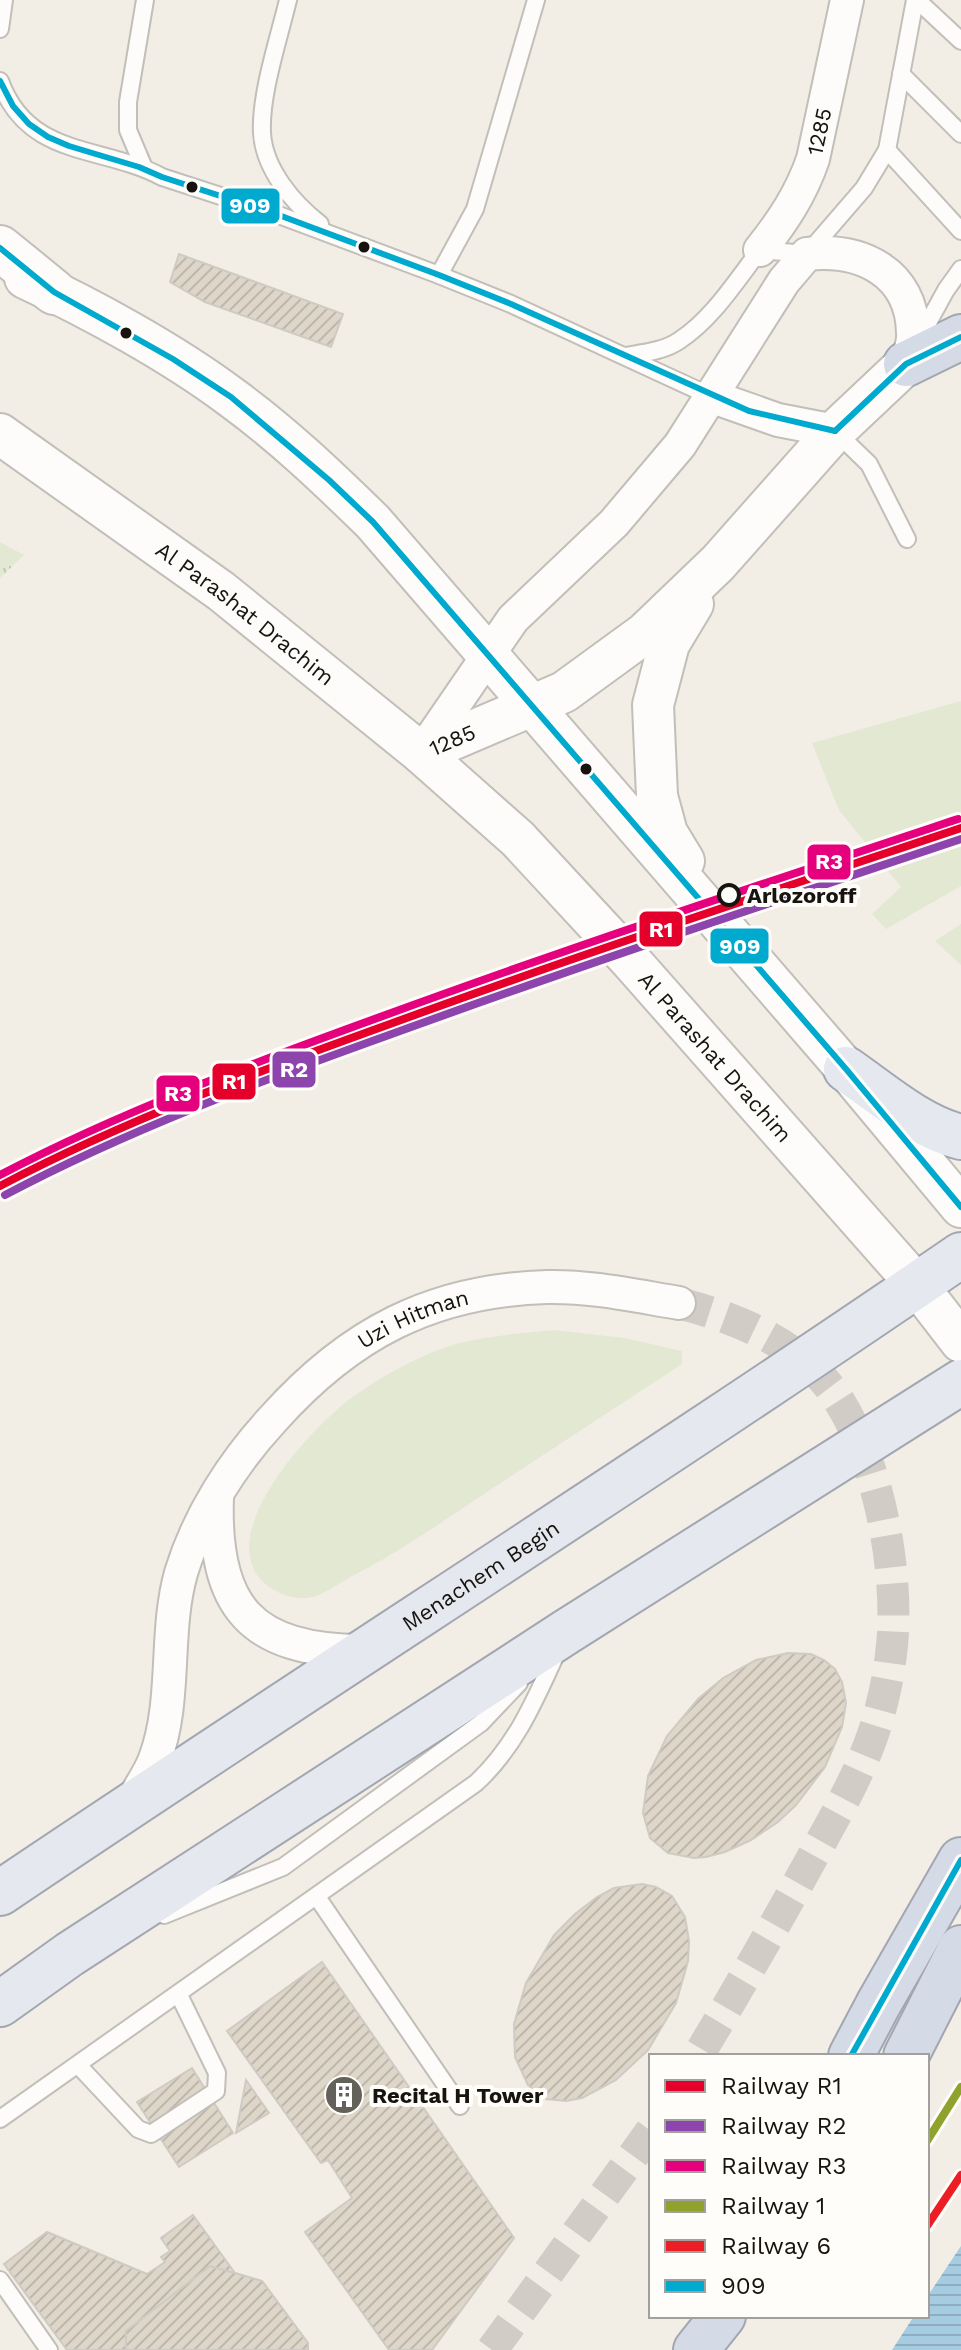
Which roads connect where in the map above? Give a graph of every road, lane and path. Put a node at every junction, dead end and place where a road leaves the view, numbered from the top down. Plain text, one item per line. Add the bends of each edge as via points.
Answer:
1 (4, 0) edge
2 (145, 0) edge
3 (288, 0) edge
4 (536, 0) edge
5 (847, 0) edge
6 (916, 0) edge
7 (0, 29) edge
8 (961, 41) edge
9 (901, 74) junction
10 (0, 81) edge
11 (961, 134) edge
12 (887, 150) junction
13 (144, 168) junction
14 (961, 231) edge
15 (334, 235) junction
16 (0, 248) edge
17 (760, 250) junction
18 (807, 254) junction
19 (0, 266) edge
20 (961, 269) edge
21 (439, 275) junction
22 (953, 287) edge
23 (54, 292) junction
24 (961, 321) edge
25 (961, 337) edge
26 (625, 356) junction
27 (906, 364) junction
28 (710, 396) junction
29 (835, 431) junction
30 (0, 434) edge
31 (907, 539) dead end
32 (718, 563) junction
33 (488, 655) junction
34 (531, 705) junction
35 (421, 753) junction
36 (725, 927) junction
37 (846, 1069) junction
38 (961, 1137) edge
39 (961, 1207) edge
40 (961, 1255) edge
41 (917, 1285) junction
42 (679, 1303) tunnel mouth
43 (961, 1342) edge
44 (961, 1382) edge
45 (217, 1497) junction
46 (566, 1632) junction
47 (362, 1651) junction
48 (130, 1805) junction
49 (961, 1860) edge
50 (0, 1893) edge
51 (317, 1897) junction
52 (961, 1948) edge
53 (179, 1995) junction
54 (0, 2004) edge
55 (852, 2054) edge
56 (907, 2054) edge
57 (78, 2065) junction
58 (460, 2106) dead end
59 (0, 2119) edge
60 (0, 2280) edge
61 (698, 2318) edge
62 (721, 2318) edge
63 (49, 2350) edge
64 (676, 2350) edge
65 (696, 2350) edge

1 - 7 lane
2 - 13 lane via 128,102 128,130
3 - 15 lane via 264,103 262,135 275,174 298,207
4 - 21 lane via 475,209
5 - 17 street, 1285 via 813,159 785,218
6 - 8 lane
6 - 9 lane
9 - 11 lane
9 - 12 lane
10 - 13 lane via 35,130 78,152
12 - 14 lane
12 - 18 lane via 864,188
13 - 15 lane
15 - 21 lane
16 - 23 main road
17 - 18 lane
17 - 26 lane via 708,315 678,342
18 - 27 street via 868,260 891,279 911,310 914,336
18 - 28 street, 1285
19 - 23 street
20 - 22 lane
21 - 26 lane
22 - 27 lane
23 - 33 street via 185,367 281,437 373,522
24 - 27 street, 1285
25 - 27 highway
26 - 28 lane
27 - 29 street, 1285
28 - 29 street via 778,420
28 - 33 street, 1285 via 653,478 589,549 513,619
29 - 31 lane via 869,464
29 - 32 street, 1285
30 - 35 street, Al Parashat Drachim via 221,591
32 - 34 street, 1285 via 645,633 564,692
32 - 36 street via 669,644 653,705 657,796 667,833
33 - 34 street
33 - 35 street, 1285
34 - 35 street, 1285
34 - 36 street
35 - 41 street, Al Parashat Drachim via 518,839
36 - 37 street
37 - 38 main road via 911,1114
37 - 39 street
40 - 41 main road, Menachem Begin
41 - 43 street, Al Parashat Drachim
41 - 47 main road, Menachem Begin
42 - 45 street, Uzi Hitman via 548,1287 490,1292 434,1305 383,1326 329,1363 292,1397 249,1445
44 - 46 main road
45 - 47 street via 220,1560 241,1609 258,1626 306,1647
45 - 48 street, Uzi Hitman via 192,1537 180,1578 156,1758
46 - 51 lane via 528,1716 498,1763
46 - 54 main road
47 - 48 main road, Menachem Begin
48 - 50 main road, Menachem Begin
49 - 55 highway
51 - 53 lane
51 - 58 lane
52 - 56 highway
53 - 57 lane
53 - 57 lane via 217,2073 216,2091 151,2134 138,2129
57 - 59 lane
60 - 63 lane
61 - 64 highway
62 - 65 highway

